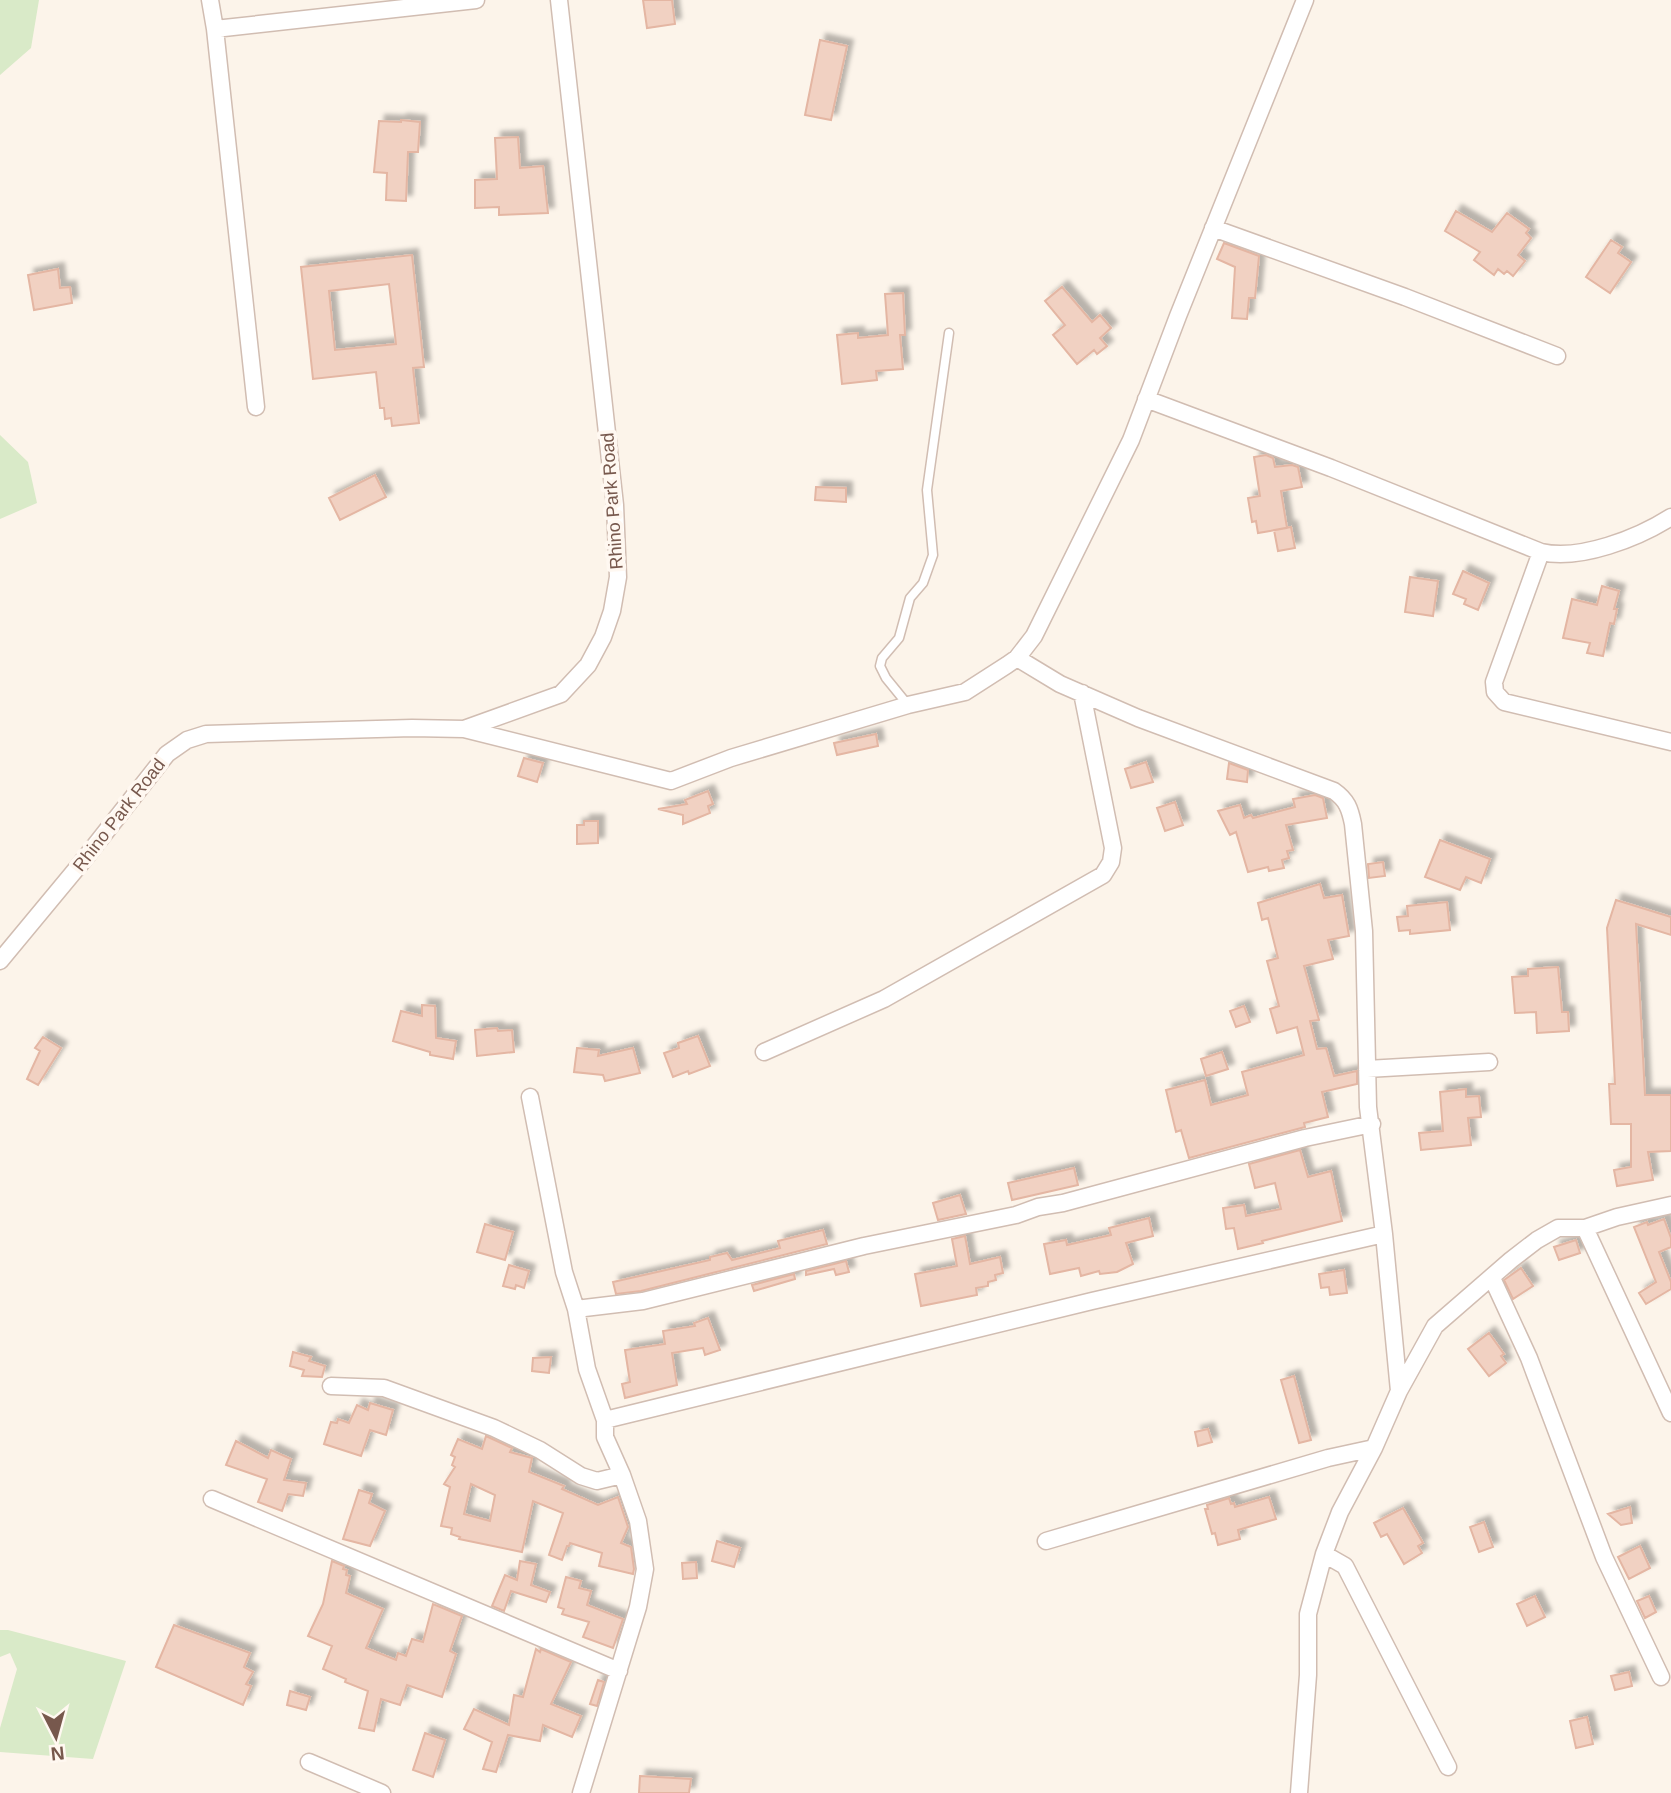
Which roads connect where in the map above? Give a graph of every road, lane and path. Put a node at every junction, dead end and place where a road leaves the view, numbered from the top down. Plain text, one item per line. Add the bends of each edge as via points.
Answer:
1 (210, 0) edge
2 (476, 0) edge
3 (559, 0) edge
4 (1305, 0) edge
5 (215, 29) junction
6 (1213, 228) junction
7 (949, 333) dead end
8 (1557, 356) dead end
9 (1146, 399) junction
10 (256, 407) dead end
11 (1671, 517) edge
12 (1541, 552) junction
13 (1017, 657) junction
14 (1082, 693) junction
15 (908, 705) junction
16 (464, 729) junction
17 (1671, 742) edge
18 (0, 961) edge
19 (764, 1052) dead end
20 (1489, 1062) dead end
21 (1367, 1069) junction
22 (530, 1097) dead end
23 (1371, 1124) junction
24 (1671, 1205) edge
25 (1586, 1228) junction
26 (1384, 1234) junction
27 (1492, 1278) junction
28 (576, 1309) junction
29 (331, 1386) dead end
30 (1399, 1391) junction
31 (1671, 1413) edge
32 (605, 1420) junction
33 (1374, 1448) junction
34 (622, 1475) junction
35 (212, 1499) dead end
36 (1045, 1541) dead end
37 (1324, 1554) junction
38 (619, 1671) junction
39 (1661, 1677) dead end
40 (309, 1762) dead end
41 (1448, 1768) dead end
42 (382, 1793) edge
43 (581, 1793) edge
44 (1299, 1793) edge

1 - 5 street
2 - 5 street
3 - 16 street, Rhino Park Road via 615,505 618,577 603,637 576,680 561,694
4 - 6 street
5 - 10 street
6 - 8 street
6 - 9 street
7 - 15 lane via 927,490 933,555 923,583 910,598 899,638 880,666
9 - 12 street
9 - 13 street via 1034,636
11 - 12 street via 1607,547 1565,555
12 - 17 street via 1494,682 1495,692 1504,702
13 - 14 street
13 - 15 street via 965,692
14 - 19 street via 1114,848 1103,876 884,999
14 - 21 street via 1344,798 1353,824 1364,931
15 - 16 street via 671,781
16 - 18 street, Rhino Park Road via 206,734 187,740 159,763
20 - 21 street
21 - 23 street
22 - 28 street via 564,1272
23 - 26 street
23 - 28 street via 954,1229 864,1246 643,1301
24 - 25 street
25 - 27 street via 1558,1228 1536,1240
25 - 31 street
26 - 30 street
26 - 32 street
27 - 30 street via 1434,1326
27 - 39 street via 1529,1358 1604,1557
28 - 32 street via 587,1369
29 - 34 street via 384,1388 494,1428 597,1481
30 - 33 street
32 - 34 street via 604,1437
33 - 36 street
33 - 37 street
34 - 38 street via 638,1521 645,1569
35 - 38 street
37 - 41 street via 1345,1566
37 - 44 street via 1308,1614
38 - 43 street
40 - 42 street

